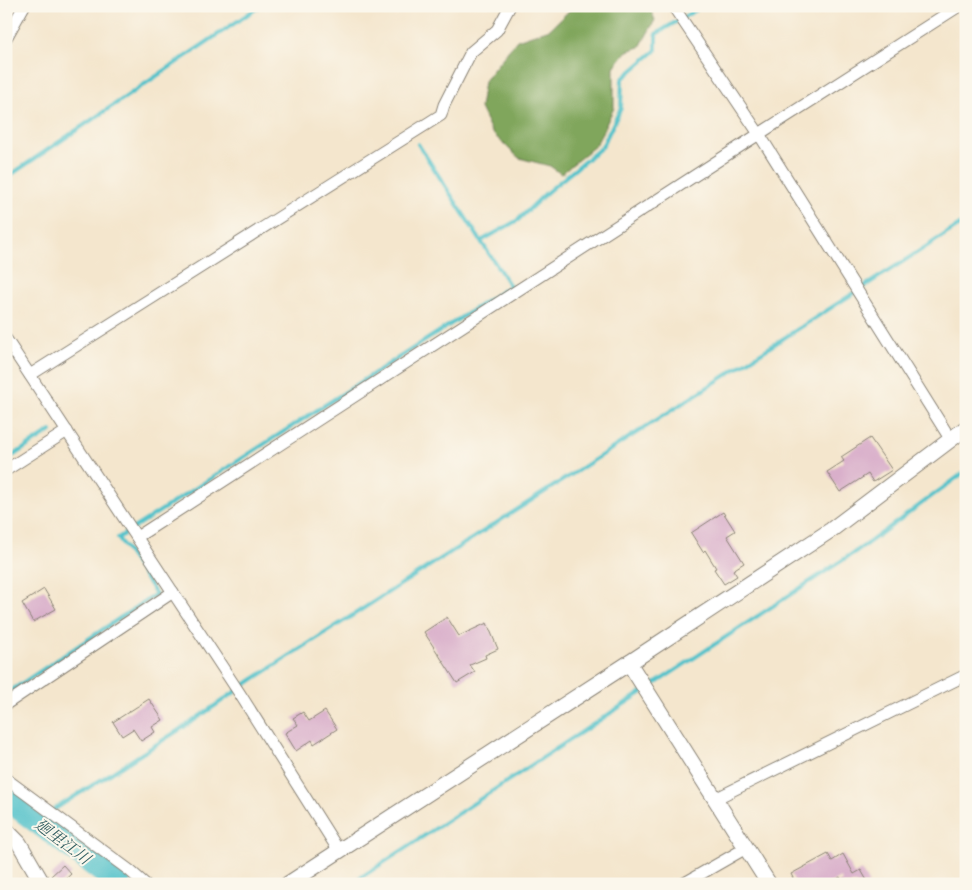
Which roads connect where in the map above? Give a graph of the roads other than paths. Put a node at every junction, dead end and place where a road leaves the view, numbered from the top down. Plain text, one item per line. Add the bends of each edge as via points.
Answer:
1 (24, 6) edge
2 (510, 6) edge
3 (959, 6) edge
4 (679, 15) edge
5 (6, 38) edge
6 (759, 134) junction
7 (6, 339) edge
8 (30, 375) junction
9 (966, 428) edge
10 (67, 431) junction
11 (951, 440) junction
12 (6, 470) edge
13 (134, 532) junction
14 (173, 592) junction
15 (629, 663) junction
16 (966, 675) edge
17 (6, 704) edge
18 (6, 779) edge
19 (715, 799) junction
20 (6, 830) edge
21 (746, 848) junction
22 (339, 851) junction
23 (40, 883) edge
24 (145, 884) edge
25 (288, 884) edge
26 (683, 884) edge
27 (769, 884) edge

1 - 5 street
2 - 8 street via 497,30 471,52 441,115
3 - 6 street
4 - 6 street
6 - 11 street
6 - 13 street
7 - 8 street
8 - 10 street
9 - 11 street
10 - 12 street
10 - 13 street
11 - 15 street via 831,530
13 - 14 street
14 - 17 street
14 - 22 street
15 - 19 street
15 - 22 street
16 - 19 street
18 - 24 street
19 - 21 street
20 - 23 street via 19,843
21 - 26 street
21 - 27 street
22 - 25 street

